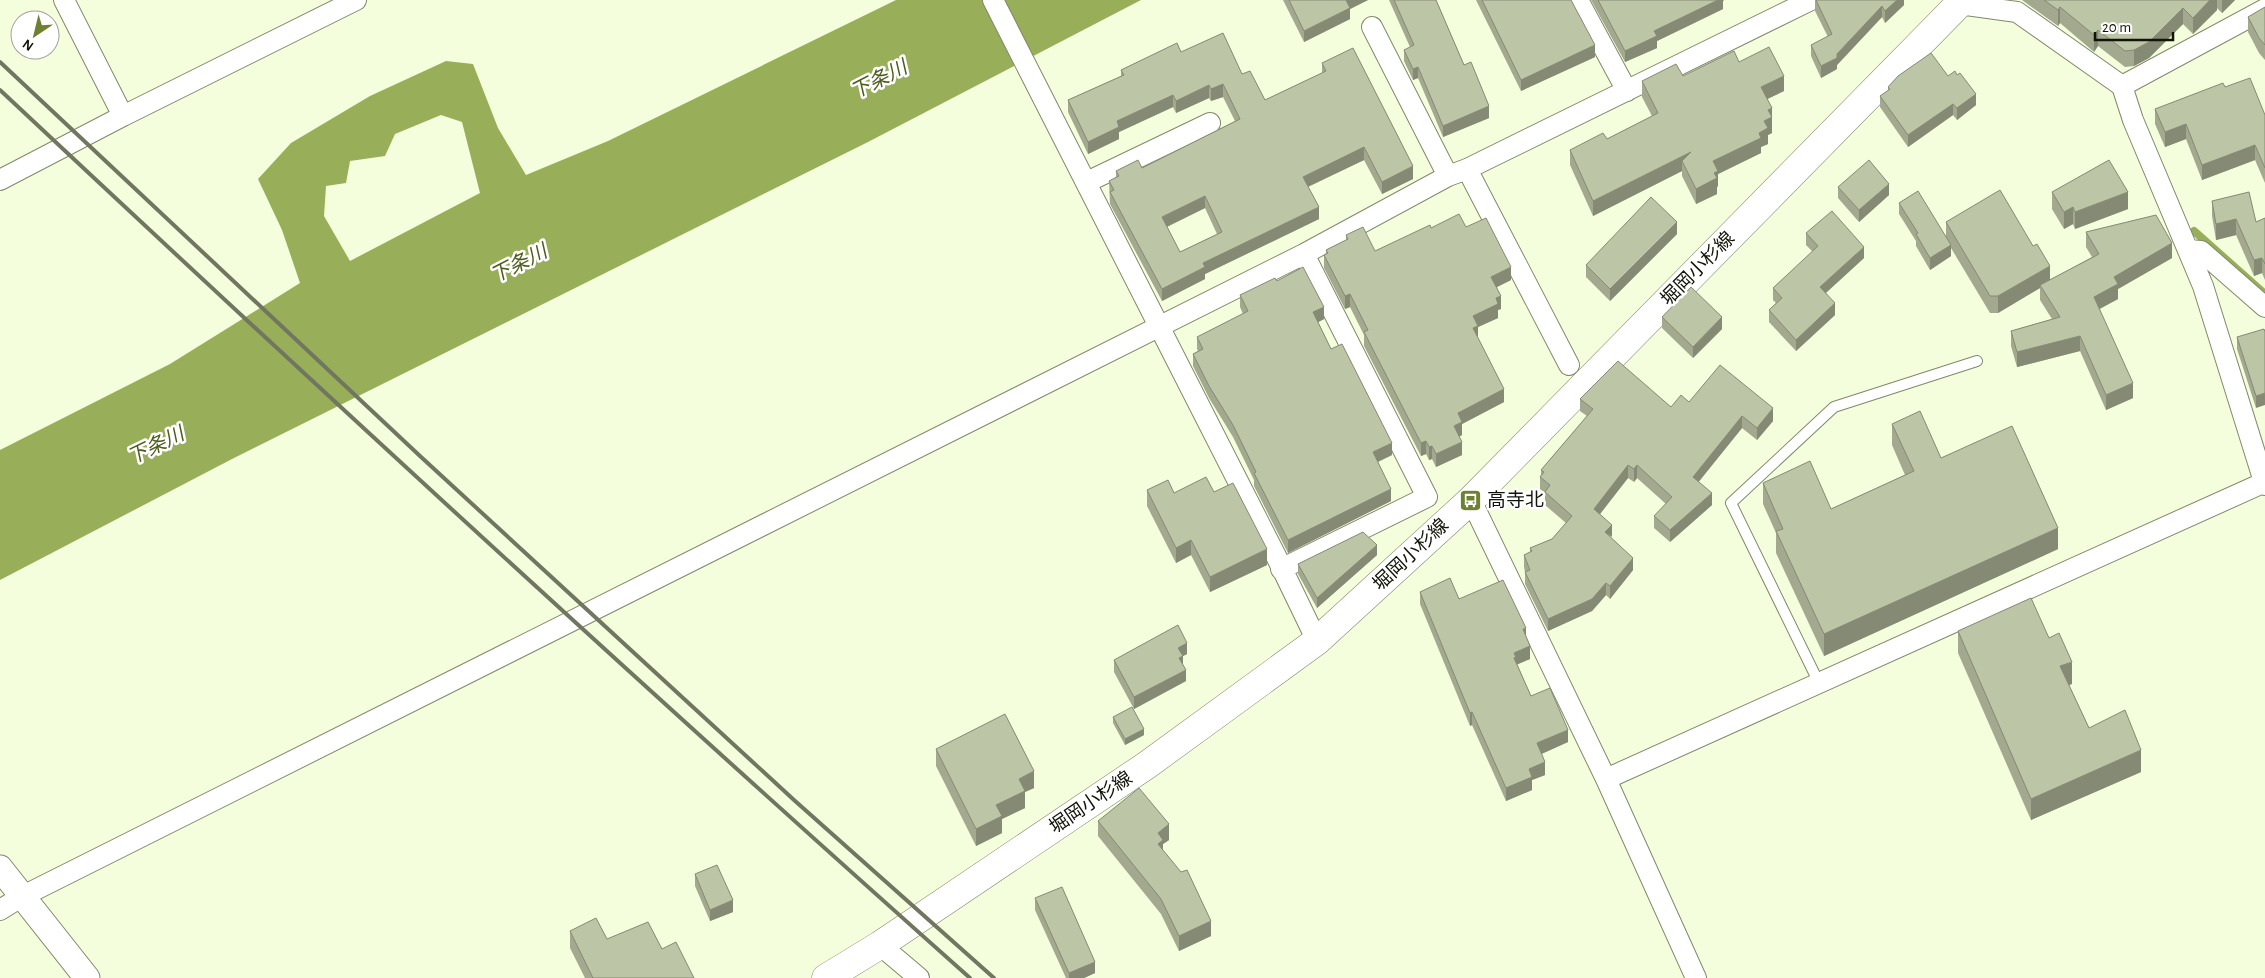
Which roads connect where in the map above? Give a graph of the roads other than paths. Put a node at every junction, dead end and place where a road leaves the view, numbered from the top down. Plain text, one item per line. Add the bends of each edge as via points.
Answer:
1 (64, 0) edge
2 (356, 0) edge
3 (993, 0) edge
4 (1578, 0) edge
5 (1811, 0) edge
6 (1960, 1) edge
7 (2265, 9) edge
8 (1372, 27) dead end
9 (2122, 86) junction
10 (1627, 91) junction
11 (123, 116) junction
12 (1210, 123) dead end
13 (1467, 169) junction
14 (1448, 176) junction
15 (0, 180) edge
16 (1087, 182) junction
17 (2188, 250) junction
18 (1304, 254) junction
19 (2265, 307) edge
20 (1158, 326) junction
21 (1977, 360) dead end
22 (1569, 365) dead end
23 (2265, 483) edge
24 (1471, 500) junction
25 (1281, 569) junction
26 (1317, 641) junction
27 (1819, 683) junction
28 (1606, 779) junction
29 (0, 868) edge
30 (21, 897) junction
31 (0, 910) edge
32 (880, 945) junction
33 (87, 978) edge
34 (826, 978) edge
35 (919, 978) edge
36 (1696, 978) edge

1 - 11 street
2 - 11 street
3 - 16 street
4 - 10 street
5 - 10 street
6 - 9 street via 2017,12
6 - 24 main road, 堀岡小杉線
7 - 9 street
8 - 14 street
9 - 17 street
10 - 13 street
11 - 15 street
12 - 16 street
13 - 14 street
13 - 22 street
14 - 18 street
16 - 20 street
17 - 19 street via 2201,251
17 - 23 street via 2203,286
18 - 20 street
18 - 25 street via 1427,497
20 - 25 street
20 - 30 street
21 - 27 lane via 1834,408 1731,503
23 - 27 street
24 - 26 main road, 堀岡小杉線
24 - 28 street
25 - 26 street
26 - 32 main road, 堀岡小杉線 via 1147,765
27 - 28 street
28 - 36 street
29 - 30 street
30 - 31 street
30 - 33 street
32 - 34 main road, 堀岡小杉線
32 - 35 street

